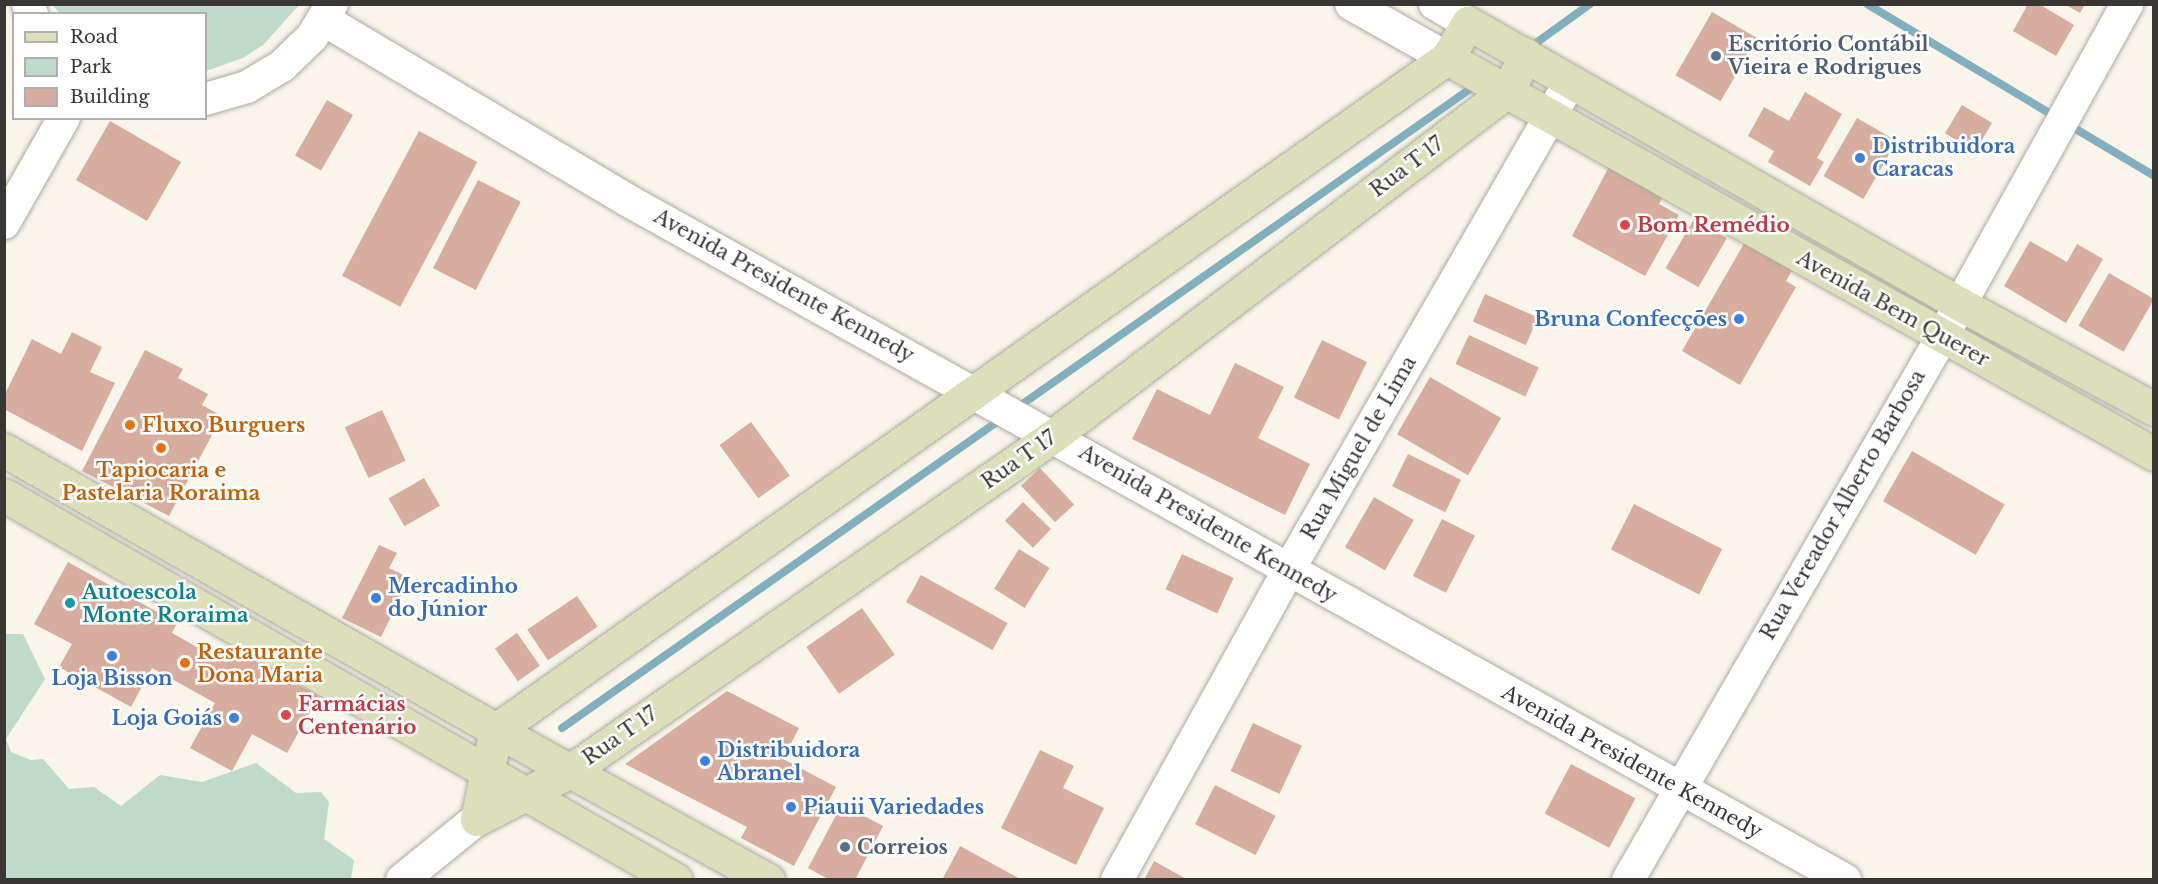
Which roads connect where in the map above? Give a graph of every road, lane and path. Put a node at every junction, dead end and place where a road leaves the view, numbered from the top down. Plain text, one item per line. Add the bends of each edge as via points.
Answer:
1 (1435, 4) edge
2 (2127, 4) edge
3 (1360, 7) edge
4 (328, 12) edge
5 (1468, 22) junction
6 (1526, 56) junction
7 (1447, 58) junction
8 (1570, 82) junction
9 (1507, 91) junction
10 (207, 99) edge
11 (1550, 114) junction
12 (63, 120) edge
13 (4, 223) edge
14 (1960, 304) junction
15 (1942, 337) junction
16 (976, 392) junction
17 (2154, 409) edge
18 (1053, 436) junction
19 (4, 450) edge
20 (2154, 454) edge
21 (4, 495) edge
22 (1288, 571) junction
23 (496, 730) junction
24 (570, 771) junction
25 (489, 774) junction
26 (1678, 788) junction
27 (527, 795) junction
28 (477, 819) junction
29 (402, 879) edge
30 (676, 879) edge
31 (768, 879) edge
32 (1117, 879) edge
33 (1628, 879) edge
34 (1845, 879) edge

1 - 5 street, Avenida Bem Querer
2 - 14 street, Rua Vereador Alberto Barbosa
3 - 7 street, Avenida Bem Querer
4 - 10 street via 282,66 247,87
4 - 16 street, Avenida Presidente Kennedy via 627,200
5 - 6 street, Avenida Bem Querer
5 - 7 street
6 - 8 street, Avenida Bem Querer
6 - 9 street, Rua T 17
7 - 9 street, Avenida Bem Querer
7 - 16 street
8 - 11 street, Rua Miguel de Lima
8 - 14 street, Avenida Bem Querer
9 - 11 street, Avenida Bem Querer
9 - 18 street, Rua T 17
11 - 15 street, Avenida Bem Querer
11 - 22 street, Rua Miguel de Lima
12 - 13 street
14 - 15 street, Rua Vereador Alberto Barbosa
14 - 17 street, Avenida Bem Querer
15 - 20 street, Avenida Bem Querer
15 - 26 street, Rua Vereador Alberto Barbosa
16 - 18 street, Avenida Presidente Kennedy
16 - 23 street
18 - 22 street, Avenida Presidente Kennedy
18 - 24 street, Rua T 17
19 - 23 street
21 - 25 street
22 - 26 street, Avenida Presidente Kennedy
22 - 32 street, Rua Miguel de Lima
23 - 24 street
23 - 25 street
24 - 27 street, Rua T 17
24 - 31 street
25 - 27 street
25 - 28 street
26 - 33 street, Rua Vereador Alberto Barbosa
26 - 34 street, Avenida Presidente Kennedy
27 - 28 street, Rua T 17
27 - 30 street
28 - 29 street, Rua T 17

